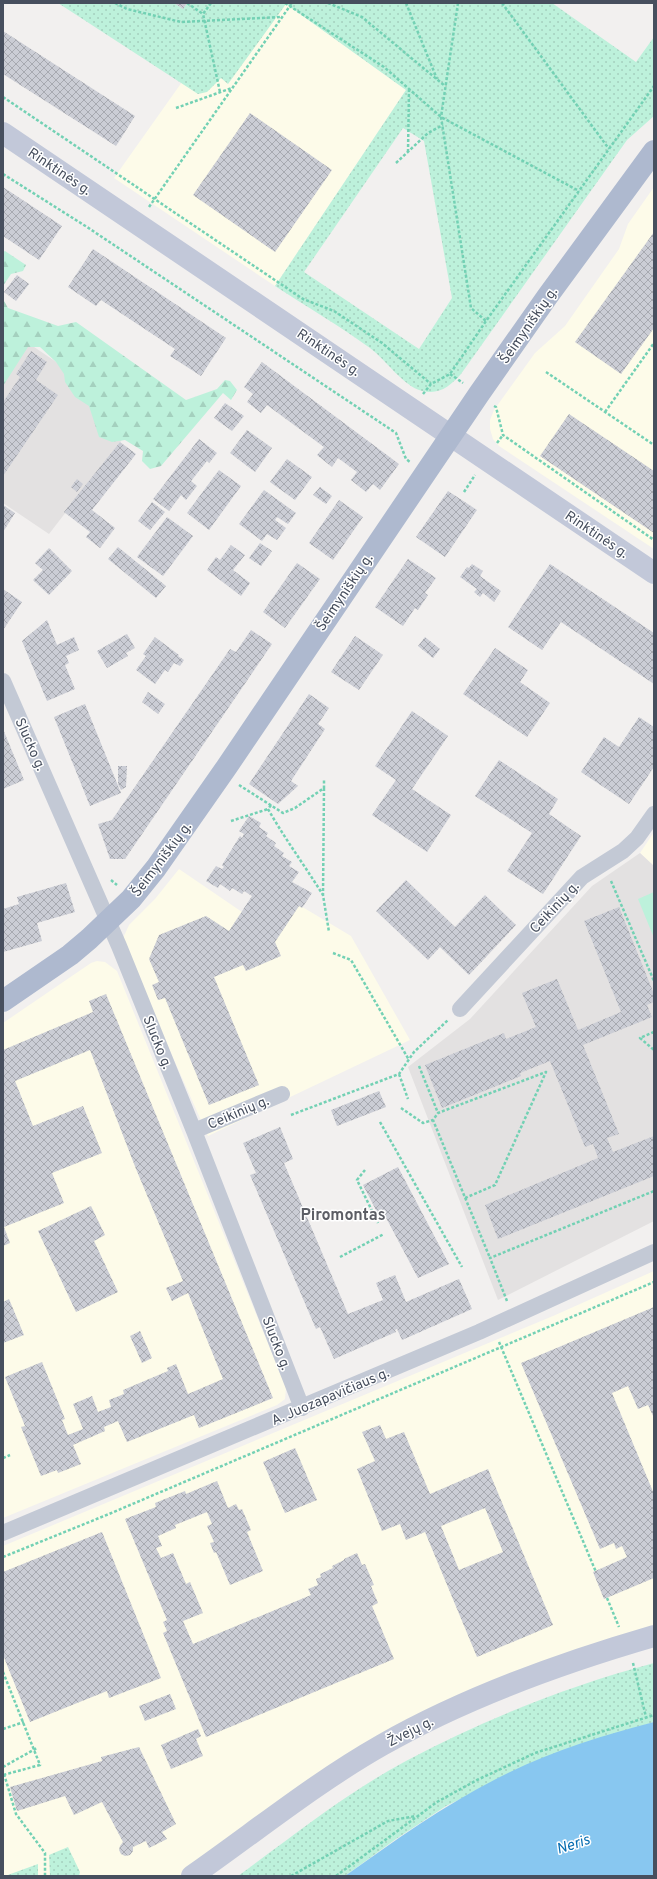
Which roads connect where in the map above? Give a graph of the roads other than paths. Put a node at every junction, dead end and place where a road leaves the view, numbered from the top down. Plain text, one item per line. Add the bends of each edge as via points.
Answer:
1 (3, 132) edge
2 (654, 151) edge
3 (451, 435) junction
4 (654, 573) edge
5 (3, 681) edge
6 (654, 814) edge
7 (108, 920) junction
8 (3, 1001) edge
9 (460, 1009) road end
10 (282, 1094) dead end
11 (194, 1131) junction
12 (654, 1252) edge
13 (302, 1408) junction
14 (3, 1533) edge
15 (654, 1636) edge
16 (192, 1876) edge

1 - 3 main road, Rinktinės g.
2 - 3 main road, Šeimyniškių g. via 547,297
3 - 4 main road, Rinktinės g.
3 - 7 main road, Šeimyniškių g. via 172,847 141,887
5 - 7 street, Slucko g.
6 - 9 street, Ceikinių g. via 637,838 623,851 582,877
7 - 8 main road, Šeimyniškių g. via 70,954
7 - 11 street, Slucko g.
10 - 11 street, Ceikinių g.
11 - 13 street, Slucko g.
12 - 13 street, A. Juozapavičiaus g. via 492,1326
13 - 14 street, A. Juozapavičiaus g.
15 - 16 main road, Žvejų g. via 629,1654 532,1675 428,1721 382,1745 311,1791

